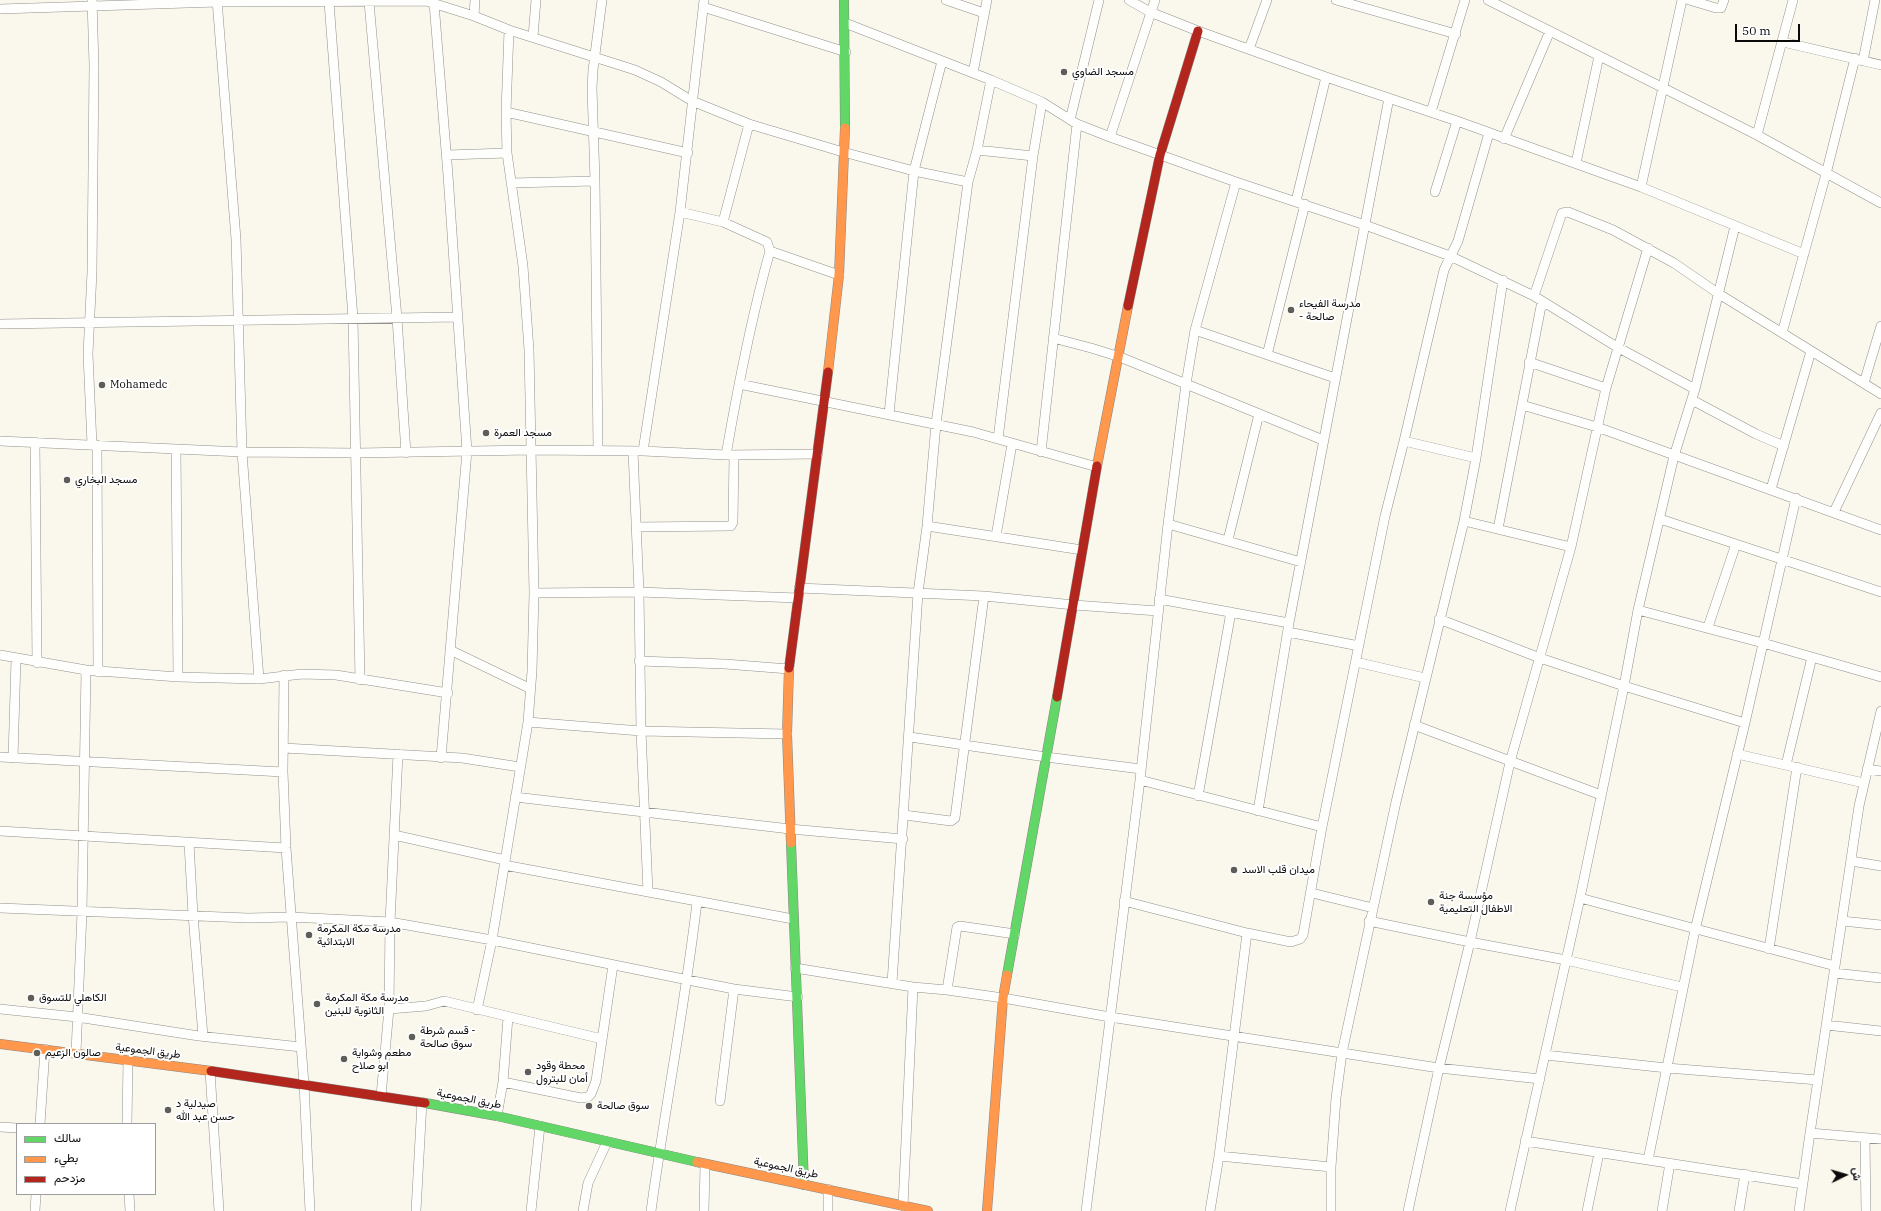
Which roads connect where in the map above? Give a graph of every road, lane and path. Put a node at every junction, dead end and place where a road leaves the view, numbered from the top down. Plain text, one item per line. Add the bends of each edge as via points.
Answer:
1 (418, 0) edge
2 (475, 0) edge
3 (536, 0) edge
4 (602, 0) edge
5 (844, 0) edge
6 (946, 0) edge
7 (987, 0) edge
8 (1099, 0) edge
9 (1129, 0) edge
10 (1155, 0) edge
11 (1267, 0) edge
12 (1336, 0) edge
13 (1465, 0) edge
14 (1488, 0) edge
15 (1682, 0) edge
16 (1689, 0) edge
17 (1724, 0) edge
18 (1793, 0) edge
19 (1875, 0) edge
20 (217, 1) edge
21 (340, 1) edge
22 (158, 2) edge
23 (329, 2) junction
24 (369, 2) junction
25 (92, 3) edge
26 (434, 3) junction
27 (703, 3) edge
28 (11, 5) edge
29 (0, 9) edge
30 (1150, 12) junction
31 (984, 13) junction
32 (474, 16) junction
33 (845, 23) junction
34 (509, 30) junction
35 (1550, 31) junction
36 (1198, 32) junction
37 (1456, 34) junction
38 (533, 37) junction
39 (1783, 42) junction
40 (1249, 49) junction
41 (846, 52) junction
42 (595, 56) junction
43 (1599, 56) junction
44 (1859, 60) junction
45 (942, 61) junction
46 (1881, 65) edge
47 (972, 73) junction
48 (1326, 78) junction
49 (991, 80) junction
50 (1663, 87) junction
51 (1389, 98) junction
52 (692, 101) junction
53 (1042, 102) junction
54 (506, 112) junction
55 (1431, 112) junction
56 (1457, 121) junction
57 (1074, 122) junction
58 (749, 124) junction
59 (593, 131) junction
60 (1489, 133) junction
61 (1757, 135) junction
62 (1110, 137) junction
63 (1504, 138) junction
64 (977, 150) junction
65 (843, 152) junction
66 (507, 153) junction
67 (688, 153) junction
68 (447, 155) junction
69 (1160, 155) junction
70 (1033, 156) junction
71 (1576, 163) junction
72 (914, 171) junction
73 (1826, 174) junction
74 (595, 181) junction
75 (968, 182) junction
76 (1236, 182) junction
77 (511, 183) junction
78 (1641, 187) junction
79 (1435, 192) dead end
80 (1300, 203) junction
81 (1881, 203) edge
82 (680, 212) junction
83 (723, 222) junction
84 (1365, 225) junction
85 (1735, 226) junction
86 (1648, 248) junction
87 (770, 251) junction
88 (1804, 254) junction
89 (1450, 256) junction
90 (839, 275) junction
91 (1503, 280) junction
92 (1719, 294) junction
93 (1538, 298) junction
94 (458, 317) junction
95 (353, 318) junction
96 (397, 318) junction
97 (239, 320) junction
98 (89, 322) junction
99 (0, 324) edge
100 (1881, 326) edge
101 (1195, 330) junction
102 (1782, 333) junction
103 (1053, 338) junction
104 (1617, 347) junction
105 (1811, 351) junction
106 (1267, 356) junction
107 (1120, 357) junction
108 (1530, 362) junction
109 (1335, 378) junction
110 (1864, 382) junction
111 (739, 384) junction
112 (1186, 384) junction
113 (1606, 388) junction
114 (1695, 389) junction
115 (1881, 394) edge
116 (825, 400) junction
117 (1692, 400) junction
118 (1522, 405) junction
119 (1881, 413) edge
120 (889, 414) junction
121 (1259, 414) junction
122 (936, 424) junction
123 (1597, 427) junction
124 (998, 439) junction
125 (1323, 440) junction
126 (0, 441) edge
127 (35, 442) junction
128 (1404, 442) junction
129 (1012, 444) junction
130 (95, 445) junction
131 (1784, 446) junction
132 (176, 449) junction
133 (531, 450) junction
134 (467, 451) junction
135 (598, 451) junction
136 (633, 451) junction
137 (644, 451) junction
138 (242, 452) junction
139 (406, 452) junction
140 (1041, 452) junction
141 (357, 453) junction
142 (818, 454) junction
143 (730, 455) junction
144 (1674, 456) junction
145 (1476, 458) junction
146 (1097, 467) junction
147 (1771, 489) junction
148 (1796, 498) junction
149 (1834, 512) junction
150 (1660, 519) junction
151 (1464, 521) junction
152 (1168, 524) junction
153 (927, 526) junction
154 (636, 527) junction
155 (1498, 529) junction
156 (1881, 530) edge
157 (996, 536) junction
158 (1228, 540) junction
159 (1736, 544) junction
160 (1571, 547) junction
161 (1082, 550) junction
162 (1782, 559) junction
163 (1301, 562) junction
164 (799, 588) junction
165 (639, 592) junction
166 (1881, 592) edge
167 (534, 593) junction
168 (918, 593) junction
169 (984, 596) junction
170 (798, 598) junction
171 (1159, 598) junction
172 (1074, 606) junction
173 (1638, 610) junction
174 (1158, 611) junction
175 (1231, 612) junction
176 (1439, 619) junction
177 (1289, 623) junction
178 (1708, 627) junction
179 (1288, 632) junction
180 (1763, 643) junction
181 (1359, 646) junction
182 (450, 650) junction
183 (0, 656) edge
184 (1812, 657) junction
185 (1540, 658) junction
186 (16, 659) junction
187 (639, 661) junction
188 (1356, 662) junction
189 (37, 663) junction
190 (789, 669) junction
191 (86, 670) junction
192 (98, 672) junction
193 (284, 675) junction
194 (178, 677) junction
195 (1881, 677) edge
196 (1425, 678) junction
197 (259, 679) junction
198 (360, 680) junction
199 (1624, 686) junction
200 (530, 690) junction
201 (448, 693) junction
202 (1881, 711) edge
203 (528, 722) junction
204 (1745, 723) junction
205 (1414, 724) junction
206 (641, 731) junction
207 (787, 734) junction
208 (910, 736) junction
209 (964, 744) junction
210 (284, 748) junction
211 (398, 754) junction
212 (1737, 754) junction
213 (0, 757) edge
214 (1046, 757) junction
215 (13, 758) junction
216 (441, 758) junction
217 (84, 760) junction
218 (1510, 762) junction
219 (1786, 765) junction
220 (520, 767) junction
221 (1797, 767) junction
222 (1141, 769) junction
223 (1868, 769) junction
224 (1881, 771) edge
225 (283, 772) junction
226 (1140, 780) junction
227 (1864, 783) junction
228 (1601, 795) junction
229 (1198, 796) junction
230 (515, 797) junction
231 (1258, 811) junction
232 (646, 812) junction
233 (904, 815) junction
234 (1322, 827) junction
235 (790, 829) junction
236 (0, 831) edge
237 (394, 835) junction
238 (83, 836) junction
239 (903, 839) junction
240 (189, 843) junction
241 (286, 848) junction
242 (1851, 861) junction
243 (505, 862) junction
244 (1881, 866) edge
245 (648, 892) junction
246 (1312, 893) junction
247 (1580, 898) junction
248 (1124, 901) junction
249 (697, 902) junction
250 (0, 908) edge
251 (1372, 908) junction
252 (82, 912) junction
253 (193, 915) junction
254 (291, 917) junction
255 (793, 919) junction
256 (1842, 920) junction
257 (1369, 921) junction
258 (390, 922) junction
259 (1881, 925) edge
260 (1695, 930) junction
261 (1247, 933) junction
262 (1015, 934) junction
263 (492, 940) junction
264 (1470, 942) junction
265 (1769, 949) junction
266 (1566, 960) junction
267 (613, 965) junction
268 (795, 968) junction
269 (1834, 969) junction
270 (1881, 978) edge
271 (688, 980) junction
272 (892, 983) junction
273 (914, 987) junction
274 (1682, 987) junction
275 (734, 989) junction
276 (947, 990) junction
277 (798, 997) junction
278 (1003, 998) junction
279 (0, 1008) edge
280 (389, 1009) junction
281 (477, 1010) junction
282 (77, 1017) junction
283 (508, 1017) junction
284 (1110, 1018) junction
285 (1826, 1025) junction
286 (1881, 1031) edge
287 (203, 1036) junction
288 (1234, 1036) junction
289 (602, 1039) junction
290 (0, 1044) edge
291 (301, 1047) junction
292 (45, 1049) junction
293 (76, 1053) junction
294 (1342, 1053) junction
295 (1545, 1055) junction
296 (128, 1060) junction
297 (1439, 1068) junction
298 (1667, 1068) junction
299 (210, 1071) junction
300 (1540, 1079) junction
301 (1818, 1080) junction
302 (503, 1082) junction
303 (304, 1084) junction
304 (382, 1096) junction
305 (720, 1101) dead end
306 (422, 1102) junction
307 (496, 1116) junction
308 (40, 1123) edge
309 (127, 1123) edge
310 (540, 1126) junction
311 (0, 1127) edge
312 (16, 1128) edge
313 (1810, 1133) junction
314 (1865, 1138) junction
315 (1881, 1139) edge
316 (1525, 1141) junction
317 (607, 1142) junction
318 (1599, 1153) junction
319 (659, 1154) junction
320 (1219, 1156) junction
321 (1648, 1160) junction
322 (1670, 1163) junction
323 (705, 1164) junction
324 (1331, 1167) junction
325 (1745, 1174) junction
326 (1803, 1184) junction
327 (804, 1185) junction
328 (828, 1189) junction
329 (36, 1195) edge
330 (129, 1195) edge
331 (903, 1206) junction
332 (892, 1207) edge
333 (35, 1211) edge
334 (130, 1211) edge
335 (219, 1211) edge
336 (310, 1211) edge
337 (416, 1211) edge
338 (531, 1211) edge
339 (583, 1211) edge
340 (651, 1211) edge
341 (704, 1211) edge
342 (828, 1211) edge
343 (928, 1211) edge
344 (987, 1211) edge
345 (1086, 1211) edge
346 (1210, 1211) edge
347 (1331, 1211) edge
348 (1408, 1211) edge
349 (1510, 1211) edge
350 (1587, 1211) edge
351 (1662, 1211) edge
352 (1739, 1211) edge
353 (1799, 1211) edge
354 (1866, 1211) edge

1 - 24 street
1 - 26 street
2 - 32 street
3 - 38 street
4 - 42 street
5 - 33 street
6 - 31 street
7 - 31 street
8 - 57 street
9 - 30 street
10 - 30 street
11 - 40 street
12 - 37 street
13 - 37 street
14 - 35 street
15 - 50 street
16 - 17 street via 1720,8
18 - 39 street
19 - 44 street
20 - 22 street
20 - 23 street
20 - 97 street via 236,240
21 - 23 street
21 - 24 street
22 - 25 street
23 - 95 street
24 - 96 street
25 - 28 street
25 - 98 street via 94,72
26 - 32 street
26 - 68 street
27 - 41 street
27 - 52 street
28 - 29 street
30 - 36 street
30 - 62 street
31 - 47 street
32 - 34 street
33 - 41 street
33 - 45 street
34 - 38 street
34 - 54 street
35 - 43 street
35 - 63 street
36 - 40 street
36 - 69 street
37 - 55 street
38 - 42 street
39 - 44 street
39 - 61 street
40 - 48 street
41 - 65 street
42 - 52 street via 650,76
42 - 59 street via 592,88
43 - 50 street
43 - 71 street
44 - 46 street
44 - 73 street
45 - 47 street
45 - 72 street
47 - 49 street
48 - 51 street
48 - 80 street
49 - 53 street
49 - 64 street
50 - 61 street
50 - 78 street
51 - 55 street
51 - 84 street
52 - 58 street
52 - 67 street
53 - 57 street
53 - 70 street
54 - 59 street
54 - 66 street
55 - 56 street
56 - 60 street
56 - 79 street
57 - 62 street
57 - 103 street
58 - 65 street
58 - 83 street
59 - 67 street
59 - 74 street
60 - 63 street
60 - 89 street via 1458,241
61 - 73 street
62 - 69 street
63 - 71 street
64 - 70 street
64 - 75 street
65 - 72 street
65 - 90 street
66 - 68 street
66 - 77 street
67 - 82 street
68 - 94 street
69 - 76 street
69 - 107 street via 1142,232
70 - 124 street
71 - 78 street
72 - 75 street
72 - 120 street
73 - 81 street
73 - 88 street
74 - 77 street
74 - 135 street
75 - 122 street
76 - 80 street
76 - 101 street
77 - 133 street via 523,266 529,350
78 - 85 street
80 - 84 street
80 - 106 street
82 - 83 street
82 - 137 street
83 - 87 street via 767,242
84 - 89 street
84 - 109 street
85 - 88 street
85 - 92 street
86 - 92 street
86 - 93 street via 1591,220 1565,211 1562,213
86 - 104 street
87 - 90 street
87 - 111 street
88 - 102 street
89 - 91 street
89 - 128 street via 1444,270
90 - 116 street
91 - 93 street
91 - 145 street
92 - 102 street
92 - 114 street
93 - 104 street
93 - 108 street
94 - 96 street
94 - 134 street
95 - 96 street
95 - 97 street
95 - 141 street
96 - 139 street
97 - 98 street
97 - 138 street
98 - 99 street
98 - 130 street via 88,354
100 - 110 street
101 - 106 street
101 - 112 street
102 - 105 street
103 - 107 street
103 - 140 street
104 - 113 street
104 - 114 street
105 - 110 street
105 - 131 street
106 - 109 street
107 - 112 street
107 - 146 street
108 - 113 street
108 - 118 street
109 - 125 street
110 - 115 street
111 - 116 street
111 - 143 street
112 - 121 street
112 - 152 street
113 - 123 street
114 - 117 street
116 - 120 street
116 - 142 street
117 - 131 street
117 - 144 street
118 - 123 street
118 - 155 street
119 - 149 street
120 - 122 street
121 - 125 street
121 - 158 street
122 - 124 street
122 - 153 street
123 - 144 street
123 - 160 street
124 - 129 street
125 - 163 street
126 - 127 street
127 - 130 street
127 - 189 street
128 - 145 street
128 - 181 street via 1380,535
129 - 140 street
129 - 157 street
130 - 132 street
130 - 192 street
131 - 147 street
132 - 138 street
132 - 194 street
133 - 134 street
133 - 135 street
133 - 167 street
134 - 139 street
134 - 182 street
135 - 136 street
136 - 137 street
136 - 154 street
137 - 143 street
138 - 141 street
138 - 197 street
139 - 141 street
140 - 146 street
141 - 198 street
142 - 143 street
142 - 164 street
143 - 154 street via 733,522 731,526
144 - 147 street
144 - 150 street
145 - 151 street
146 - 161 street
147 - 148 street
148 - 149 street
148 - 162 street
149 - 156 street
150 - 159 street
150 - 173 street
151 - 155 street
151 - 176 street
152 - 158 street
152 - 171 street
153 - 157 street
153 - 168 street
154 - 165 street
155 - 160 street
157 - 161 street
158 - 163 street
159 - 162 street
159 - 178 street
160 - 185 street
161 - 172 street
162 - 166 street
162 - 180 street
163 - 177 street
164 - 168 street
164 - 170 street
165 - 167 street
165 - 170 street
165 - 187 street
167 - 200 street
168 - 169 street
168 - 208 street
169 - 172 street
169 - 209 street
170 - 190 street
171 - 174 street
171 - 175 street
172 - 174 street
172 - 214 street
173 - 178 street
173 - 199 street
174 - 222 street
175 - 177 street
175 - 229 street
176 - 185 street
176 - 196 street
177 - 179 street
178 - 180 street
179 - 181 street
179 - 231 street
180 - 184 street
180 - 204 street
181 - 188 street
182 - 200 street
182 - 201 street
183 - 186 street
184 - 195 street
184 - 219 street
185 - 199 street
185 - 218 street
186 - 189 street
186 - 215 street
187 - 190 street
187 - 206 street
188 - 196 street
188 - 234 street
189 - 191 street
190 - 207 street
191 - 192 street
191 - 217 street
192 - 194 street
193 - 197 street
193 - 198 street via 336,675
193 - 210 street
194 - 197 street
196 - 205 street
198 - 201 street
199 - 204 street
199 - 228 street
200 - 203 street
201 - 216 street
202 - 223 street
203 - 206 street
203 - 220 street
204 - 212 street
205 - 218 street
205 - 251 street
206 - 207 street
206 - 232 street
207 - 235 street
208 - 209 street
208 - 233 street
209 - 214 street
209 - 233 street via 953,820
210 - 211 street
210 - 225 street
211 - 216 street
211 - 237 street
212 - 219 street
212 - 260 street
213 - 215 street
214 - 222 street
214 - 262 street
215 - 217 street
216 - 220 street via 462,758
217 - 225 street
217 - 238 street
218 - 228 street
218 - 264 street
219 - 221 street
220 - 230 street
221 - 227 street
221 - 265 street
222 - 226 street
223 - 224 street
223 - 227 street
225 - 241 street
226 - 229 street
226 - 248 street
227 - 242 street
228 - 247 street
229 - 231 street
230 - 232 street
230 - 243 street
231 - 234 street
232 - 235 street
232 - 245 street
233 - 239 street
234 - 246 street
235 - 239 street
235 - 255 street
236 - 238 street
237 - 243 street
237 - 258 street
238 - 240 street
238 - 252 street
239 - 272 street
240 - 241 street
240 - 253 street
241 - 254 street
242 - 244 street
242 - 256 street
243 - 245 street
243 - 263 street
245 - 249 street
246 - 251 street
246 - 261 street via 1300,939 1291,942
247 - 260 street
247 - 266 street
248 - 261 street
248 - 284 street
249 - 255 street
249 - 271 street
250 - 252 street
251 - 257 street
252 - 253 street
252 - 282 street
253 - 254 street
253 - 287 street
254 - 258 street
254 - 291 street
255 - 268 street
256 - 259 street
256 - 269 street
257 - 264 street
257 - 294 street
258 - 263 street
258 - 280 street
260 - 265 street
260 - 274 street
261 - 288 street
262 - 276 street via 957,927
262 - 278 street
263 - 267 street
263 - 281 street
264 - 266 street
264 - 297 street
265 - 269 street
266 - 274 street
266 - 295 street
267 - 271 street
267 - 289 street
268 - 272 street
268 - 277 street
269 - 270 street
269 - 285 street
271 - 275 street
271 - 319 street
272 - 273 street
273 - 276 street
273 - 331 street
274 - 298 street
275 - 277 street
275 - 305 street
276 - 278 street
277 - 327 street
278 - 284 street
278 - 344 street
279 - 282 street
280 - 281 street via 426,1006 444,1001
280 - 304 street
281 - 283 street
282 - 287 street
282 - 293 street
283 - 289 street
283 - 302 street
284 - 288 street
284 - 345 street
285 - 286 street
285 - 301 street
287 - 291 street
288 - 294 street
288 - 320 street
289 - 302 street via 596,1081 592,1094 588,1097 581,1098
290 - 292 street, طريق الجموعية
291 - 303 street
292 - 293 street, طريق الجموعية
292 - 308 street
293 - 296 street, طريق الجموعية
294 - 297 street
294 - 324 street
295 - 298 street
295 - 300 street
296 - 299 street, طريق الجموعية
296 - 309 street
297 - 300 street
297 - 348 street
298 - 301 street
298 - 321 street
299 - 303 street, طريق الجموعية
299 - 335 street
300 - 316 street
301 - 313 street
302 - 307 street
303 - 304 street, طريق الجموعية
303 - 336 street
304 - 306 street, طريق الجموعية
306 - 307 street, طريق الجموعية
306 - 337 street
307 - 310 street, طريق الجموعية
310 - 317 street, طريق الجموعية
310 - 338 street
311 - 312 street
313 - 314 street
313 - 326 street
314 - 315 street
314 - 354 street
316 - 318 street
316 - 349 street
317 - 319 street, طريق الجموعية
317 - 339 street via 588,1183
318 - 321 street
318 - 350 street
319 - 323 street, طريق الجموعية
319 - 340 street
320 - 324 street
320 - 346 street
321 - 322 street
322 - 325 street
322 - 351 street
323 - 327 street, طريق الجموعية
323 - 341 street
324 - 347 street
325 - 326 street
325 - 352 street
326 - 353 street
327 - 328 street, طريق الجموعية
328 - 332 street, طريق الجموعية
328 - 342 street
329 - 333 street
330 - 334 street
331 - 332 street, طريق الجموعية
331 - 343 street, طريق الجموعية

